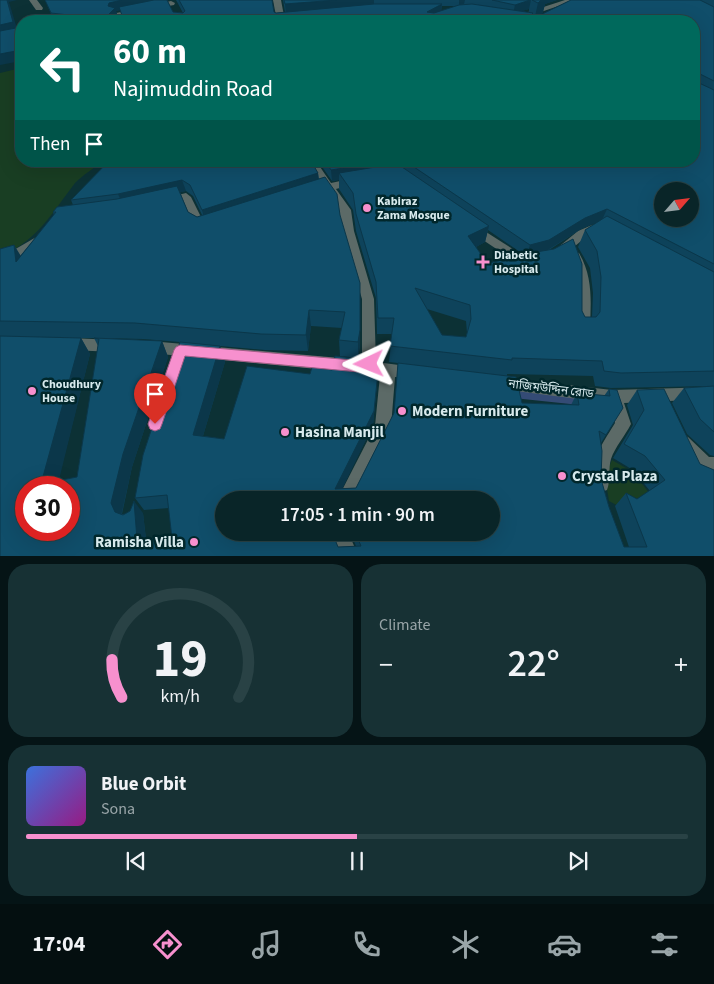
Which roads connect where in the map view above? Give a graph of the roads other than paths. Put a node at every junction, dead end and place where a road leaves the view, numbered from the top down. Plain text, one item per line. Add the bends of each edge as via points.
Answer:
1 (33, 0) edge
2 (277, 0) edge
3 (572, 0) edge
4 (172, 4) edge
5 (39, 8) dead end
6 (116, 14) edge
7 (280, 15) edge
8 (533, 15) edge
9 (317, 167) edge
10 (367, 179) edge
11 (330, 187) junction
12 (307, 195) edge
13 (154, 205) edge
14 (463, 220) edge
15 (218, 222) edge
16 (609, 230) edge
17 (47, 231) edge
18 (568, 245) junction
19 (550, 260) edge
20 (0, 263) edge
21 (536, 264) edge
22 (583, 327) edge
23 (58, 344) edge
24 (370, 367) junction
25 (388, 370) junction
26 (427, 375) edge
27 (485, 382) edge
28 (714, 393) edge
29 (658, 395) junction
30 (614, 396) junction
31 (666, 412) edge
32 (714, 465) edge
33 (714, 480) edge
34 (350, 491) edge
35 (603, 502) edge
36 (343, 541) edge
37 (350, 556) edge

1 - 5 street
2 - 7 street
3 - 8 street
4 - 6 street
9 - 11 street
10 - 11 street
11 - 12 street
11 - 24 street via 345,210 368,299
13 - 15 street via 186,196 201,228
14 - 21 street via 524,263
16 - 18 street via 595,227
17 - 20 street via 34,244
18 - 19 street
18 - 22 street via 582,268 585,293
23 - 24 street via 143,347 178,357
24 - 25 street
25 - 26 street
25 - 34 street via 383,427
27 - 30 street, নাজিমউদ্দিন রোড
28 - 29 street, নাজিমউদ্দিন রোড
29 - 30 street, নাজিমউদ্দিন রোড
29 - 31 street
30 - 35 street via 623,424 604,455 600,476
32 - 33 street via 706,465 676,436 694,471
36 - 37 street

